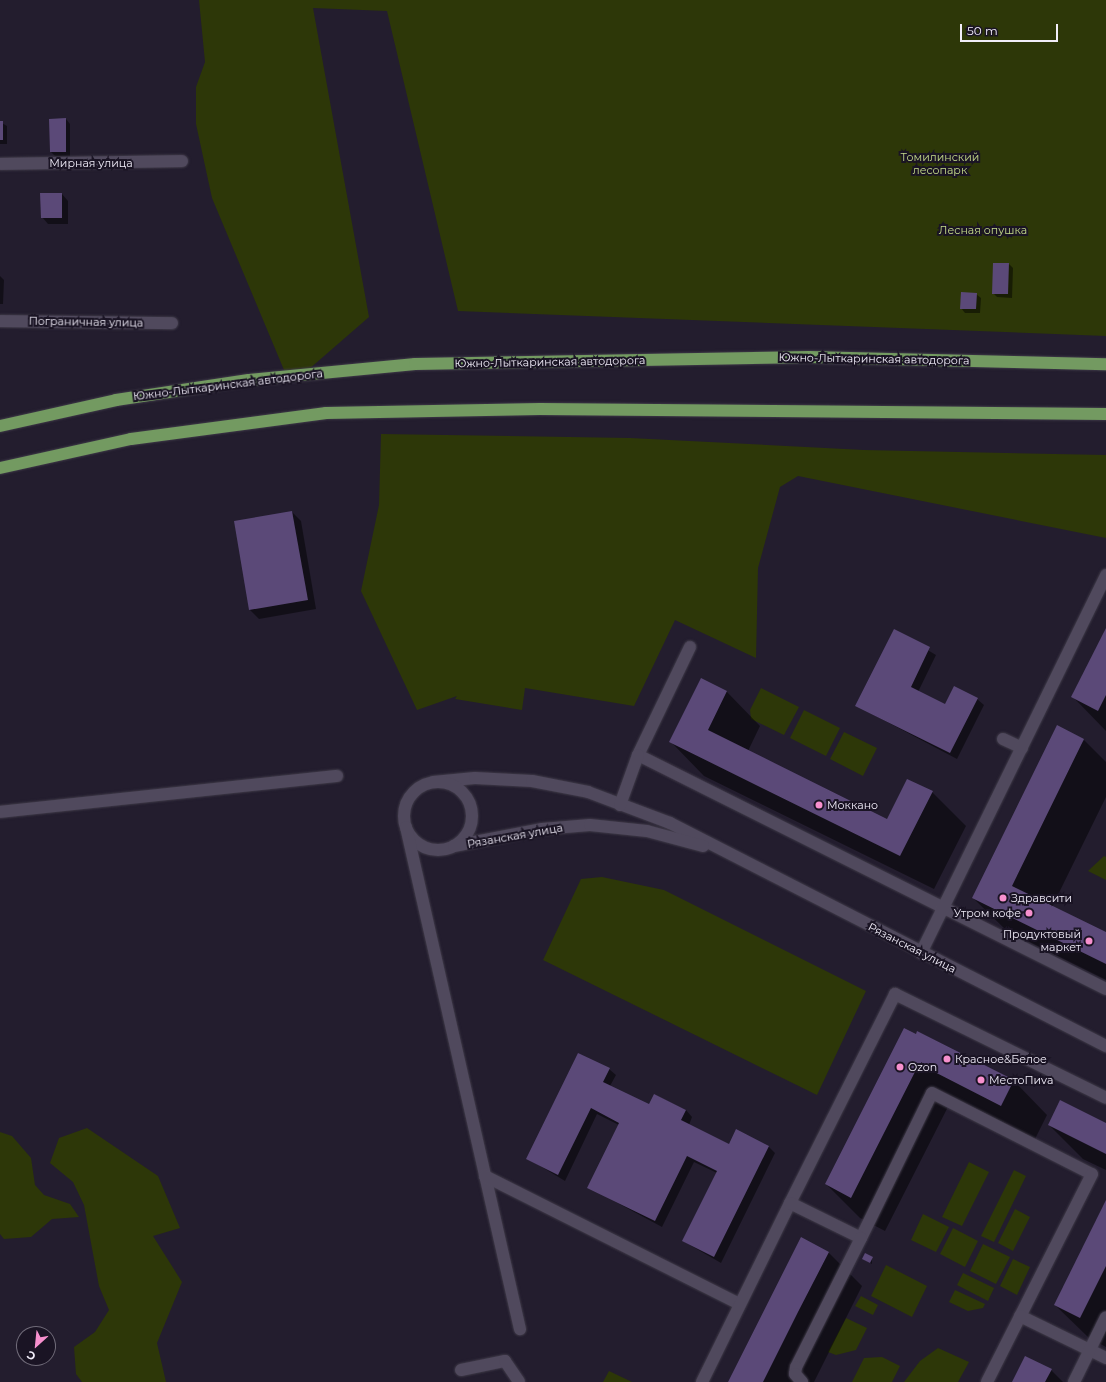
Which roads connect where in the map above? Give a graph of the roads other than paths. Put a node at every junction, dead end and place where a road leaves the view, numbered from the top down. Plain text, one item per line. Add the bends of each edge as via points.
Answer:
1 (182, 161) dead end
2 (0, 164) edge
3 (0, 321) edge
4 (172, 324) dead end
5 (1106, 364) edge
6 (1106, 414) edge
7 (0, 426) edge
8 (0, 468) edge
9 (1106, 575) edge
10 (1103, 588) edge
11 (690, 647) dead end
12 (1003, 739) dead end
13 (1022, 748) junction
14 (638, 755) junction
15 (336, 776) dead end
16 (433, 782) junction
17 (620, 805) junction
18 (0, 812) edge
19 (406, 826) junction
20 (454, 846) junction
21 (718, 850) junction
22 (943, 908) junction
23 (921, 953) junction
24 (1106, 989) edge
25 (1106, 1046) edge
26 (1106, 1098) edge
27 (485, 1176) junction
28 (790, 1203) junction
29 (861, 1238) junction
30 (740, 1304) junction
31 (1020, 1316) junction
32 (1106, 1317) edge
33 (520, 1329) dead end
34 (1089, 1350) junction
35 (1106, 1358) edge
36 (461, 1370) dead end
37 (519, 1382) edge
38 (702, 1382) edge
39 (802, 1382) edge
40 (987, 1382) edge
41 (1074, 1382) edge

1 - 2 street, Мирная улица
3 - 4 street, Пограничная улица
5 - 7 main road, Южно-Лыткаринская автодорога via 809,357 415,364 249,380 116,400
6 - 8 main road via 540,409 326,413 131,439
9 - 10 street
10 - 13 street
11 - 14 street
12 - 13 street
13 - 22 street
14 - 17 street
14 - 22 street
15 - 18 street
16 - 17 street, Рязанская улица via 475,778 532,781 588,792
16 - 19 street via 422,786 406,803
16 - 20 street via 456,787 469,801 472,816 469,830
17 - 21 street, Рязанская улица via 670,824
19 - 20 street via 411,837 426,847 443,850
19 - 27 street
20 - 21 street, Рязанская улица via 542,829 590,825 647,831
21 - 23 street, Рязанская улица
22 - 23 street
22 - 24 street
23 - 25 street, Рязанская улица
26 - 28 street via 895,994
27 - 30 street
27 - 33 street
28 - 29 street
28 - 30 street
29 - 31 street via 932,1094 1092,1174
29 - 39 street via 796,1368 795,1374
30 - 38 street
31 - 34 street
31 - 40 street
32 - 34 street
34 - 35 street
34 - 41 street
36 - 37 street via 505,1361

